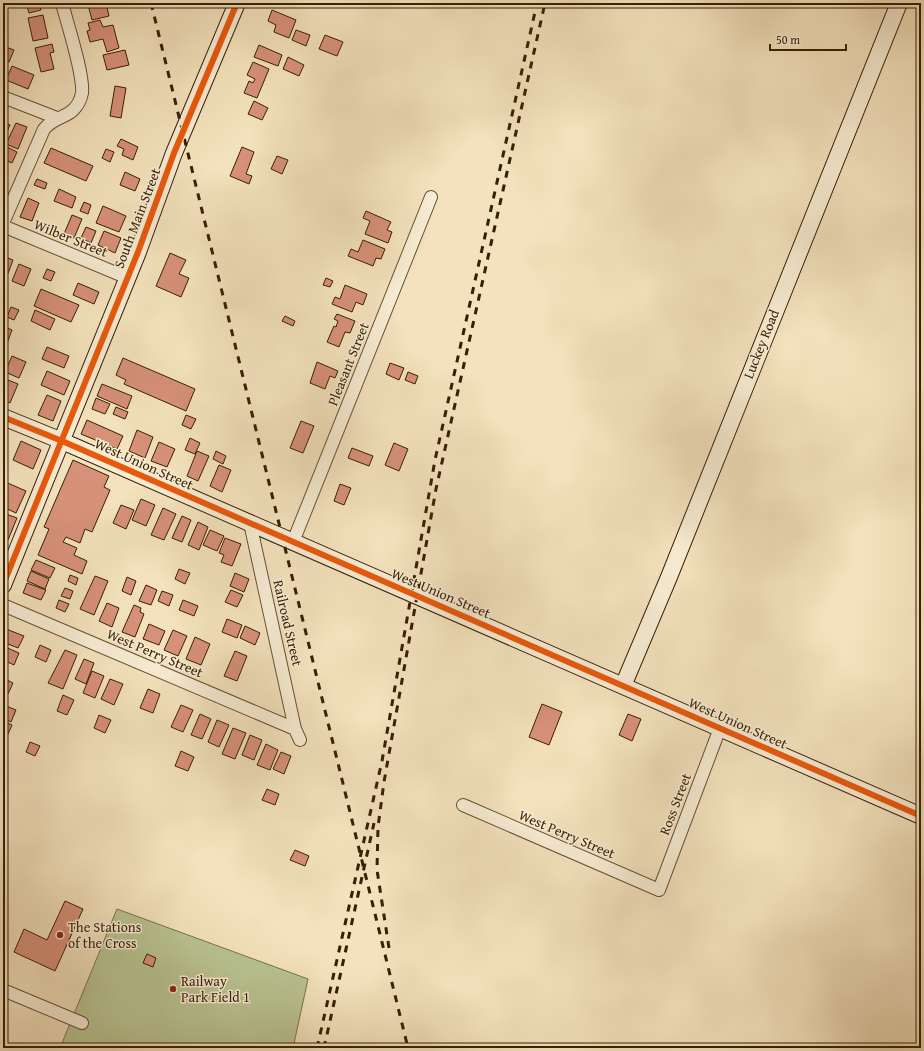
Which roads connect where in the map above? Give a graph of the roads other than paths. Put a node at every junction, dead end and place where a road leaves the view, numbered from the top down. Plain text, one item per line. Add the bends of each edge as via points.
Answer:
1 (62, 3) edge
2 (237, 3) edge
3 (899, 3) edge
4 (3, 97) edge
5 (57, 118) junction
6 (431, 197) dead end
7 (3, 223) edge
8 (3, 226) edge
9 (128, 278) junction
10 (3, 417) edge
11 (62, 441) junction
12 (250, 524) junction
13 (293, 542) junction
14 (3, 585) edge
15 (3, 605) edge
16 (623, 686) junction
17 (720, 728) junction
18 (294, 729) junction
19 (300, 740) dead end
20 (463, 805) dead end
21 (921, 816) edge
22 (658, 890) joint
23 (3, 990) edge
24 (82, 1023) dead end

1 - 5 street via 79,70 82,93 74,110
2 - 9 street, South Main Street via 174,153
3 - 16 street, Luckey Road
4 - 5 street
5 - 7 street via 44,129
6 - 13 street, Pleasant Street
8 - 9 street, Wilber Street
9 - 11 street, South Main Street
10 - 11 street, West Union Street
11 - 12 street, West Union Street
11 - 14 street, South Main Street
12 - 13 street, West Union Street
12 - 18 street, Railroad Street
13 - 16 street, West Union Street
15 - 18 street, West Perry Street
16 - 17 street, West Union Street
17 - 21 street, West Union Street
17 - 22 street, Ross Street
18 - 19 street, Railroad Street
20 - 22 street, West Perry Street
23 - 24 street

